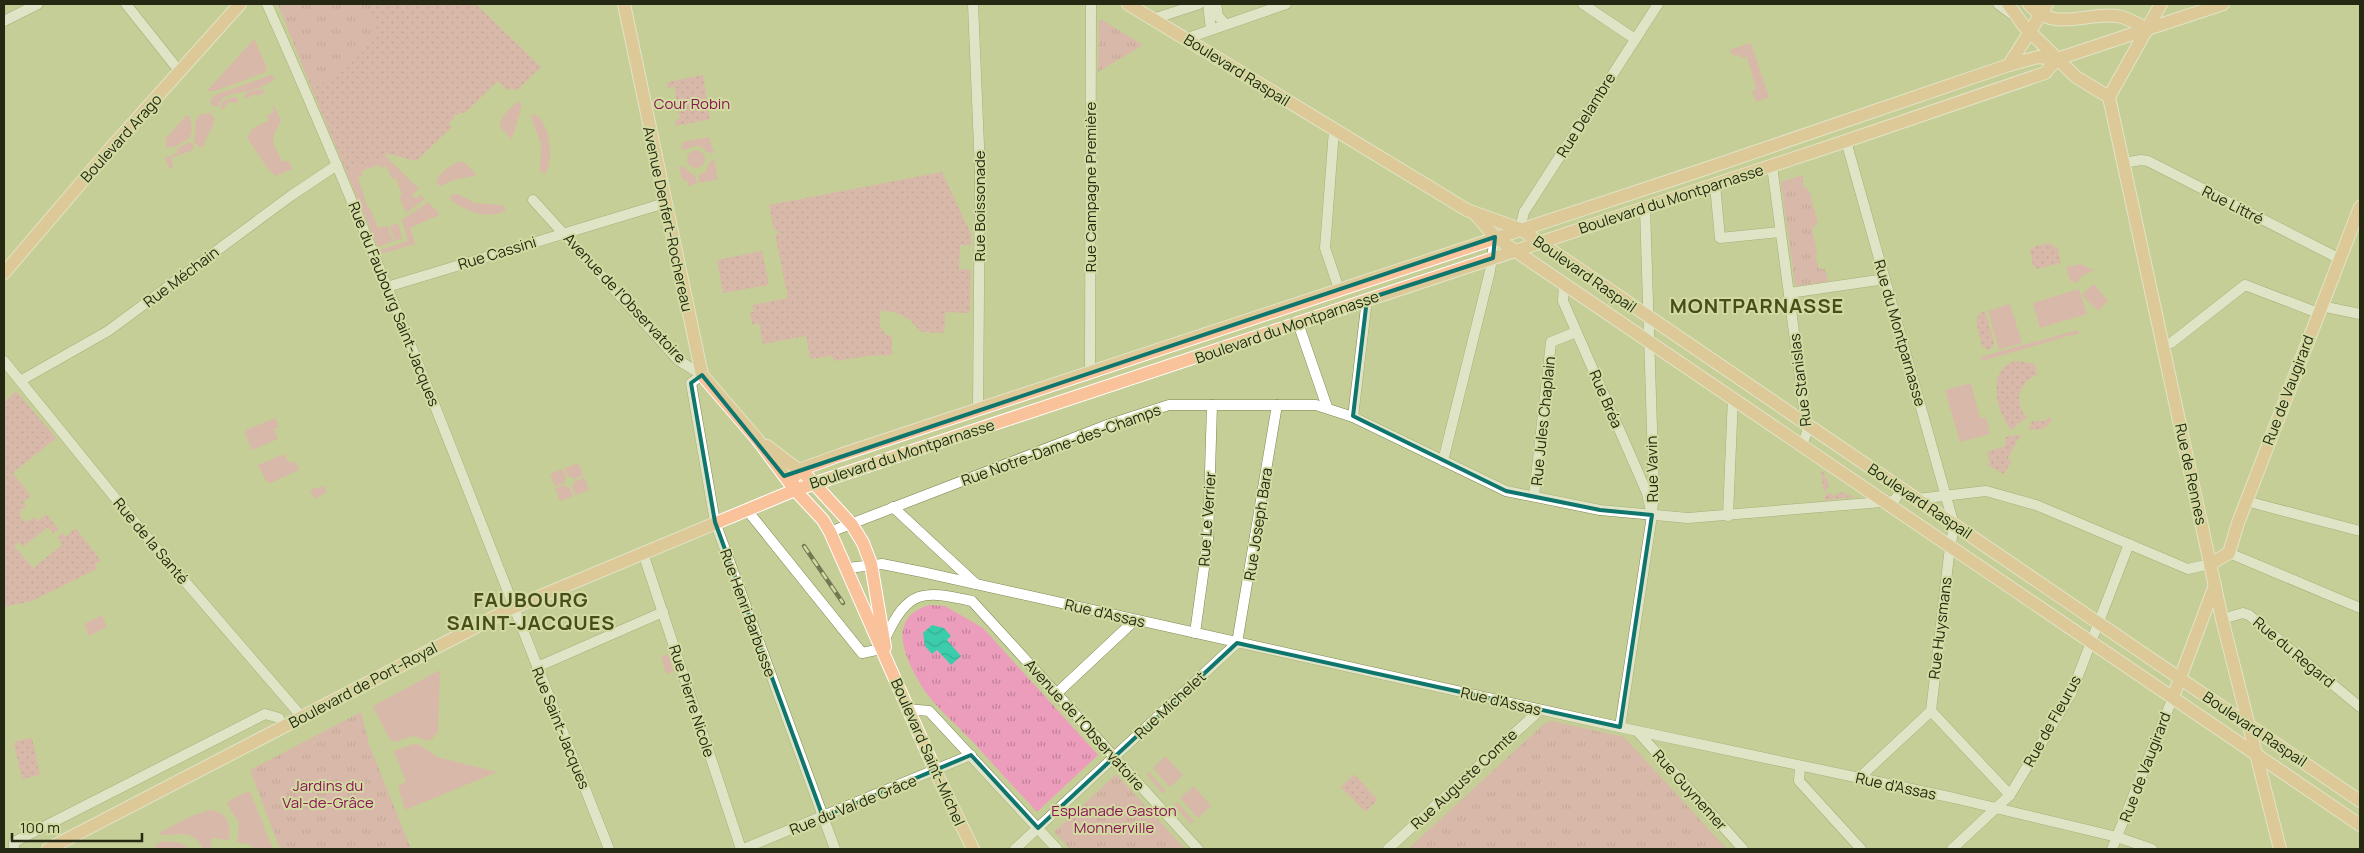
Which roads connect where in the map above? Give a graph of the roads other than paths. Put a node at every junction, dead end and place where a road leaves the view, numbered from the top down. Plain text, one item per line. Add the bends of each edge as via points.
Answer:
1 (38, 4) edge
2 (126, 4) edge
3 (240, 4) edge
4 (267, 4) edge
5 (624, 4) edge
6 (973, 4) edge
7 (1091, 4) edge
8 (1128, 4) edge
9 (1199, 4) edge
10 (1208, 4) edge
11 (1216, 4) edge
12 (1286, 4) edge
13 (1583, 4) edge
14 (1658, 4) edge
15 (1998, 4) edge
16 (2008, 4) edge
17 (2028, 4) edge
18 (2161, 4) edge
19 (2223, 4) edge
20 (2201, 7) edge
21 (2044, 9) edge
22 (1153, 19) junction
23 (2018, 19) junction
24 (4, 21) edge
25 (1225, 24) junction
26 (1211, 29) junction
27 (2147, 29) junction
28 (2030, 32) junction
29 (1185, 38) junction
30 (1635, 39) junction
31 (2057, 59) junction
32 (2008, 66) junction
33 (180, 72) junction
34 (2109, 97) junction
35 (1842, 122) junction
36 (1334, 130) junction
37 (1846, 141) junction
38 (2124, 163) junction
39 (337, 165) junction
40 (1772, 166) junction
41 (1715, 185) junction
42 (533, 200) dead end
43 (665, 204) junction
44 (2360, 207) edge
45 (1644, 208) junction
46 (1474, 213) junction
47 (1520, 229) junction
48 (1780, 232) junction
49 (564, 233) junction
50 (1495, 237) junction
51 (1540, 243) junction
52 (1516, 250) junction
53 (1493, 258) junction
54 (2340, 259) junction
55 (4, 273) edge
56 (1885, 279) junction
57 (1564, 283) junction
58 (387, 287) junction
59 (1339, 289) junction
60 (1789, 293) junction
61 (1367, 299) junction
62 (2319, 309) junction
63 (2360, 314) edge
64 (1648, 317) junction
65 (1298, 323) junction
66 (1576, 332) junction
67 (1649, 340) junction
68 (2163, 346) junction
69 (4, 362) edge
70 (1090, 371) junction
71 (702, 375) junction
72 (20, 381) junction
73 (1733, 397) junction
74 (1212, 405) junction
75 (1277, 405) junction
76 (1327, 407) junction
77 (978, 408) junction
78 (1353, 416) junction
79 (1806, 424) junction
80 (757, 439) junction
81 (1802, 445) junction
82 (1443, 461) junction
83 (799, 470) junction
84 (814, 484) junction
85 (1902, 489) junction
86 (795, 490) junction
87 (1534, 496) junction
88 (1946, 497) junction
89 (1917, 499) junction
90 (2246, 501) junction
91 (1886, 502) junction
92 (893, 508) junction
93 (747, 510) junction
94 (1652, 515) junction
95 (1728, 516) junction
96 (715, 522) junction
97 (852, 525) junction
98 (1954, 525) junction
99 (830, 532) junction
100 (2360, 532) edge
101 (2129, 544) junction
102 (1950, 546) junction
103 (643, 553) junction
104 (2229, 553) junction
105 (871, 564) junction
106 (2210, 564) junction
107 (848, 568) junction
108 (977, 584) junction
109 (2215, 585) junction
110 (972, 602) junction
111 (512, 608) junction
112 (2360, 608) edge
113 (663, 612) junction
114 (2222, 619) junction
115 (1135, 620) junction
116 (2099, 623) junction
117 (2199, 628) junction
118 (1196, 633) junction
119 (2092, 642) junction
120 (1237, 643) junction
121 (883, 647) junction
122 (537, 667) junction
123 (2180, 678) junction
124 (1056, 694) junction
125 (2173, 697) junction
126 (2360, 707) edge
127 (908, 709) junction
128 (1540, 710) junction
129 (1931, 711) junction
130 (302, 717) junction
131 (280, 718) dead end
132 (2247, 724) junction
133 (1620, 727) junction
134 (1637, 731) junction
135 (2256, 754) junction
136 (971, 755) junction
137 (1114, 757) junction
138 (1800, 767) junction
139 (936, 771) junction
140 (1859, 778) junction
141 (2010, 795) junction
142 (2360, 801) edge
143 (1996, 808) junction
144 (823, 817) junction
145 (2360, 825) edge
146 (1038, 828) junction
147 (2117, 837) junction
148 (14, 849) edge
149 (48, 849) edge
150 (609, 849) edge
151 (742, 849) edge
152 (835, 849) edge
153 (973, 849) edge
154 (1015, 849) edge
155 (1057, 849) edge
156 (1198, 849) edge
157 (1388, 849) edge
158 (1743, 849) edge
159 (1861, 849) edge
160 (1952, 849) edge
161 (2112, 849) edge
162 (2152, 849) edge
163 (2280, 849) edge

1 - 24 street
2 - 33 street
3 - 33 main road, Boulevard Arago
4 - 39 street, Rue du Faubourg Saint-Jacques
5 - 43 main road, Avenue Denfert-Rochereau
6 - 77 street, Rue Boissonade via 980,170
7 - 70 street, Rue Campagne Première
8 - 22 main road, Boulevard Raspail
9 - 22 street
10 - 26 street
11 - 25 street via 1218,16
12 - 25 street
13 - 30 street
14 - 30 street, Rue Delambre
15 - 23 street
16 - 23 main road
17 - 21 main road
18 - 27 main road
19 - 20 main road, Boulevard du Montparnasse
20 - 27 main road, Boulevard du Montparnasse
21 - 27 main road via 2062,21 2116,16
21 - 28 main road
22 - 29 main road, Boulevard Raspail
23 - 28 main road
25 - 26 street
26 - 29 street
27 - 31 main road, Boulevard du Montparnasse
27 - 34 main road
28 - 31 main road
28 - 32 main road
29 - 36 main road, Boulevard Raspail
30 - 47 street, Rue Delambre via 1524,212
31 - 32 main road, Boulevard du Montparnasse via 2038,57
31 - 34 main road via 2076,77
31 - 37 main road, Boulevard du Montparnasse via 2045,73
32 - 35 main road, Boulevard du Montparnasse
33 - 55 main road, Boulevard Arago
34 - 38 main road, Rue de Rennes
35 - 37 main road
35 - 47 main road, Boulevard du Montparnasse
36 - 46 main road, Boulevard Raspail
36 - 59 street via 1325,248
37 - 40 main road, Boulevard du Montparnasse
37 - 56 street, Rue du Montparnasse
38 - 54 street, Rue Littré via 2148,161
38 - 68 main road, Rue de Rennes
39 - 58 street, Rue du Faubourg Saint-Jacques
39 - 72 street, Rue Méchain via 292,194 108,331
40 - 41 main road, Boulevard du Montparnasse
40 - 48 street, Rue Stanislas
41 - 45 main road, Boulevard du Montparnasse
41 - 48 street via 1720,238
42 - 49 street, Avenue de l'Observatoire
43 - 49 street, Rue Cassini
43 - 71 main road, Avenue Denfert-Rochereau
44 - 54 main road, Rue de Vaugirard
45 - 51 main road, Boulevard du Montparnasse
45 - 64 street, Rue Vavin
46 - 47 main road, Boulevard Raspail
46 - 50 main road, Boulevard Raspail
47 - 50 main road, Boulevard du Montparnasse
47 - 51 main road, Boulevard Raspail
48 - 60 street, Rue Stanislas
49 - 58 street, Rue Cassini
49 - 71 street, Avenue de l'Observatoire via 678,360
50 - 52 main road, Boulevard Raspail
50 - 53 street
50 - 59 main road, Boulevard du Montparnasse
51 - 52 main road, Boulevard du Montparnasse
51 - 64 main road, Boulevard Raspail
52 - 53 main road, Boulevard du Montparnasse
52 - 57 main road, Boulevard Raspail
53 - 61 main road, Boulevard du Montparnasse
53 - 82 street
54 - 62 main road, Rue de Vaugirard
56 - 60 street
56 - 88 street, Rue du Montparnasse
57 - 66 street, Rue Bréa via 1563,301
57 - 67 main road, Boulevard Raspail
58 - 111 street, Rue du Faubourg Saint-Jacques via 458,460
59 - 70 main road, Boulevard du Montparnasse
60 - 79 street, Rue Stanislas
61 - 65 main road, Boulevard du Montparnasse
61 - 78 street
62 - 63 street
62 - 68 street via 2245,285
62 - 90 main road, Rue de Vaugirard
64 - 67 street, Rue Vavin
64 - 79 main road, Boulevard Raspail
65 - 76 street
65 - 84 main road, Boulevard du Montparnasse
66 - 87 street, Rue Jules Chaplain via 1551,342
66 - 94 street, Rue Bréa via 1646,493
67 - 73 main road, Boulevard Raspail
67 - 94 street, Rue Vavin via 1654,474
68 - 106 main road, Rue de Rennes
69 - 72 street, Rue de la Santé
70 - 77 main road, Boulevard du Montparnasse
71 - 80 main road, Avenue de l'Observatoire
71 - 96 street, Rue Henri Barbusse via 691,383
72 - 130 street, Rue de la Santé via 151,542
73 - 81 main road, Boulevard Raspail
73 - 95 street
74 - 75 street, Rue Notre-Dame-des-Champs
74 - 92 street, Rue Notre-Dame-des-Champs via 1169,405 1110,424
74 - 118 street, Rue Le Verrier via 1208,539
75 - 76 street, Rue Notre-Dame-des-Champs
75 - 120 street, Rue Joseph Bara
76 - 78 street, Rue Notre-Dame-des-Champs
77 - 83 main road, Boulevard du Montparnasse
78 - 82 street, Rue Notre-Dame-des-Champs
79 - 81 street, Rue Stanislas
79 - 85 main road, Boulevard Raspail
80 - 83 main road, Avenue de l'Observatoire
80 - 86 main road, Avenue de l'Observatoire
81 - 91 main road, Boulevard Raspail
82 - 87 street, Rue Notre-Dame-des-Champs via 1506,491
83 - 84 main road, Avenue de l'Observatoire
83 - 86 main road, Boulevard du Montparnasse via 792,480
84 - 86 main road, Boulevard du Montparnasse
84 - 97 main road, Avenue de l'Observatoire
85 - 89 main road, Boulevard Raspail
85 - 91 street via 1894,501
86 - 93 main road, Boulevard de Port-Royal
86 - 99 main road, Avenue de l'Observatoire
87 - 94 street, Rue Notre-Dame-des-Champs via 1600,510
88 - 89 street
88 - 98 street, Rue du Montparnasse
88 - 101 street via 1986,491 2036,505
89 - 98 main road, Boulevard Raspail
90 - 100 street
90 - 104 main road, Rue de Vaugirard
91 - 95 street, Rue Notre-Dame-des-Champs
91 - 102 main road, Boulevard Raspail
92 - 97 street, Rue Notre-Dame-des-Champs
92 - 108 street
93 - 96 main road, Boulevard de Port-Royal
93 - 121 street via 862,652
94 - 95 street, Rue Notre-Dame-des-Champs via 1688,518
94 - 133 street, Rue Vavin
96 - 103 main road, Boulevard de Port-Royal
96 - 144 street, Rue Henri Barbusse
97 - 99 street, Rue Notre-Dame-des-Champs
97 - 105 main road, Avenue de l'Observatoire
98 - 102 street, Rue Huysmans
98 - 116 main road, Boulevard Raspail
99 - 107 main road, Avenue de l'Observatoire
101 - 106 street via 2188,569
101 - 116 street, Rue de Fleurus
102 - 119 main road, Boulevard Raspail
102 - 129 street, Rue Huysmans
103 - 111 main road, Boulevard de Port-Royal
103 - 113 street, Rue Pierre Nicole
104 - 106 main road
104 - 112 street
105 - 107 street, Rue d'Assas
105 - 108 street, Rue d'Assas
105 - 121 main road, Avenue de l'Observatoire
106 - 109 main road, Rue de Rennes
107 - 121 main road, Avenue de l'Observatoire
108 - 110 street
108 - 115 street, Rue d'Assas
109 - 114 main road, Rue de Rennes
109 - 117 main road, Rue de Vaugirard
110 - 121 street via 938,594 913,600 898,613
110 - 124 street, Avenue de l'Observatoire
111 - 122 street, Rue Saint-Jacques
111 - 130 main road, Boulevard de Port-Royal
113 - 122 street
113 - 151 street, Rue Pierre Nicole
114 - 117 main road
114 - 126 street, Rue du Regard via 2243,613 2248,615
114 - 132 main road, Rue de Rennes
115 - 118 street, Rue d'Assas
115 - 124 street
116 - 119 street, Rue de Fleurus
116 - 123 main road, Boulevard Raspail
117 - 123 main road, Rue de Vaugirard
118 - 120 street, Rue d'Assas
119 - 125 main road, Boulevard Raspail
119 - 141 street, Rue de Fleurus via 2071,694
120 - 128 street, Rue d'Assas
120 - 137 street, Rue Michelet
121 - 127 main road, Boulevard Saint-Michel
122 - 150 street, Rue Saint-Jacques
123 - 125 main road, Rue de Vaugirard
123 - 132 main road, Boulevard Raspail
124 - 137 street, Avenue de l'Observatoire
125 - 135 main road, Boulevard Raspail
125 - 147 street, Rue de Vaugirard
127 - 136 street via 929,711
127 - 139 main road, Boulevard Saint-Michel
128 - 133 street, Rue d'Assas
128 - 157 street, Rue Auguste Comte
129 - 140 street
129 - 141 street
130 - 149 main road, Boulevard de Port-Royal
131 - 148 street, Boulevard de Port-Royal via 264,714 14,842
132 - 135 main road, Rue de Rennes
132 - 142 main road, Boulevard Raspail
133 - 134 street, Rue d'Assas
134 - 138 street, Rue d'Assas
134 - 158 street, Rue Guynemer
135 - 145 main road, Boulevard Raspail
135 - 163 main road, Rue de Rennes
136 - 139 street, Rue du Val de Grâce
136 - 146 street
137 - 146 street, Rue Michelet
137 - 156 street, Avenue de l'Observatoire
138 - 140 street, Rue d'Assas
138 - 159 street via 1798,781
139 - 144 street, Rue du Val de Grâce
139 - 153 main road, Boulevard Saint-Michel
140 - 143 street, Rue d'Assas
141 - 143 street, Rue de Fleurus
143 - 147 street, Rue d'Assas
143 - 160 street, Rue de Fleurus
144 - 151 street, Rue du Val de Grâce
144 - 152 street, Rue Henri Barbusse
146 - 154 street, Rue Michelet
146 - 155 street
147 - 161 street, Rue de Vaugirard
147 - 162 street, Rue d'Assas

